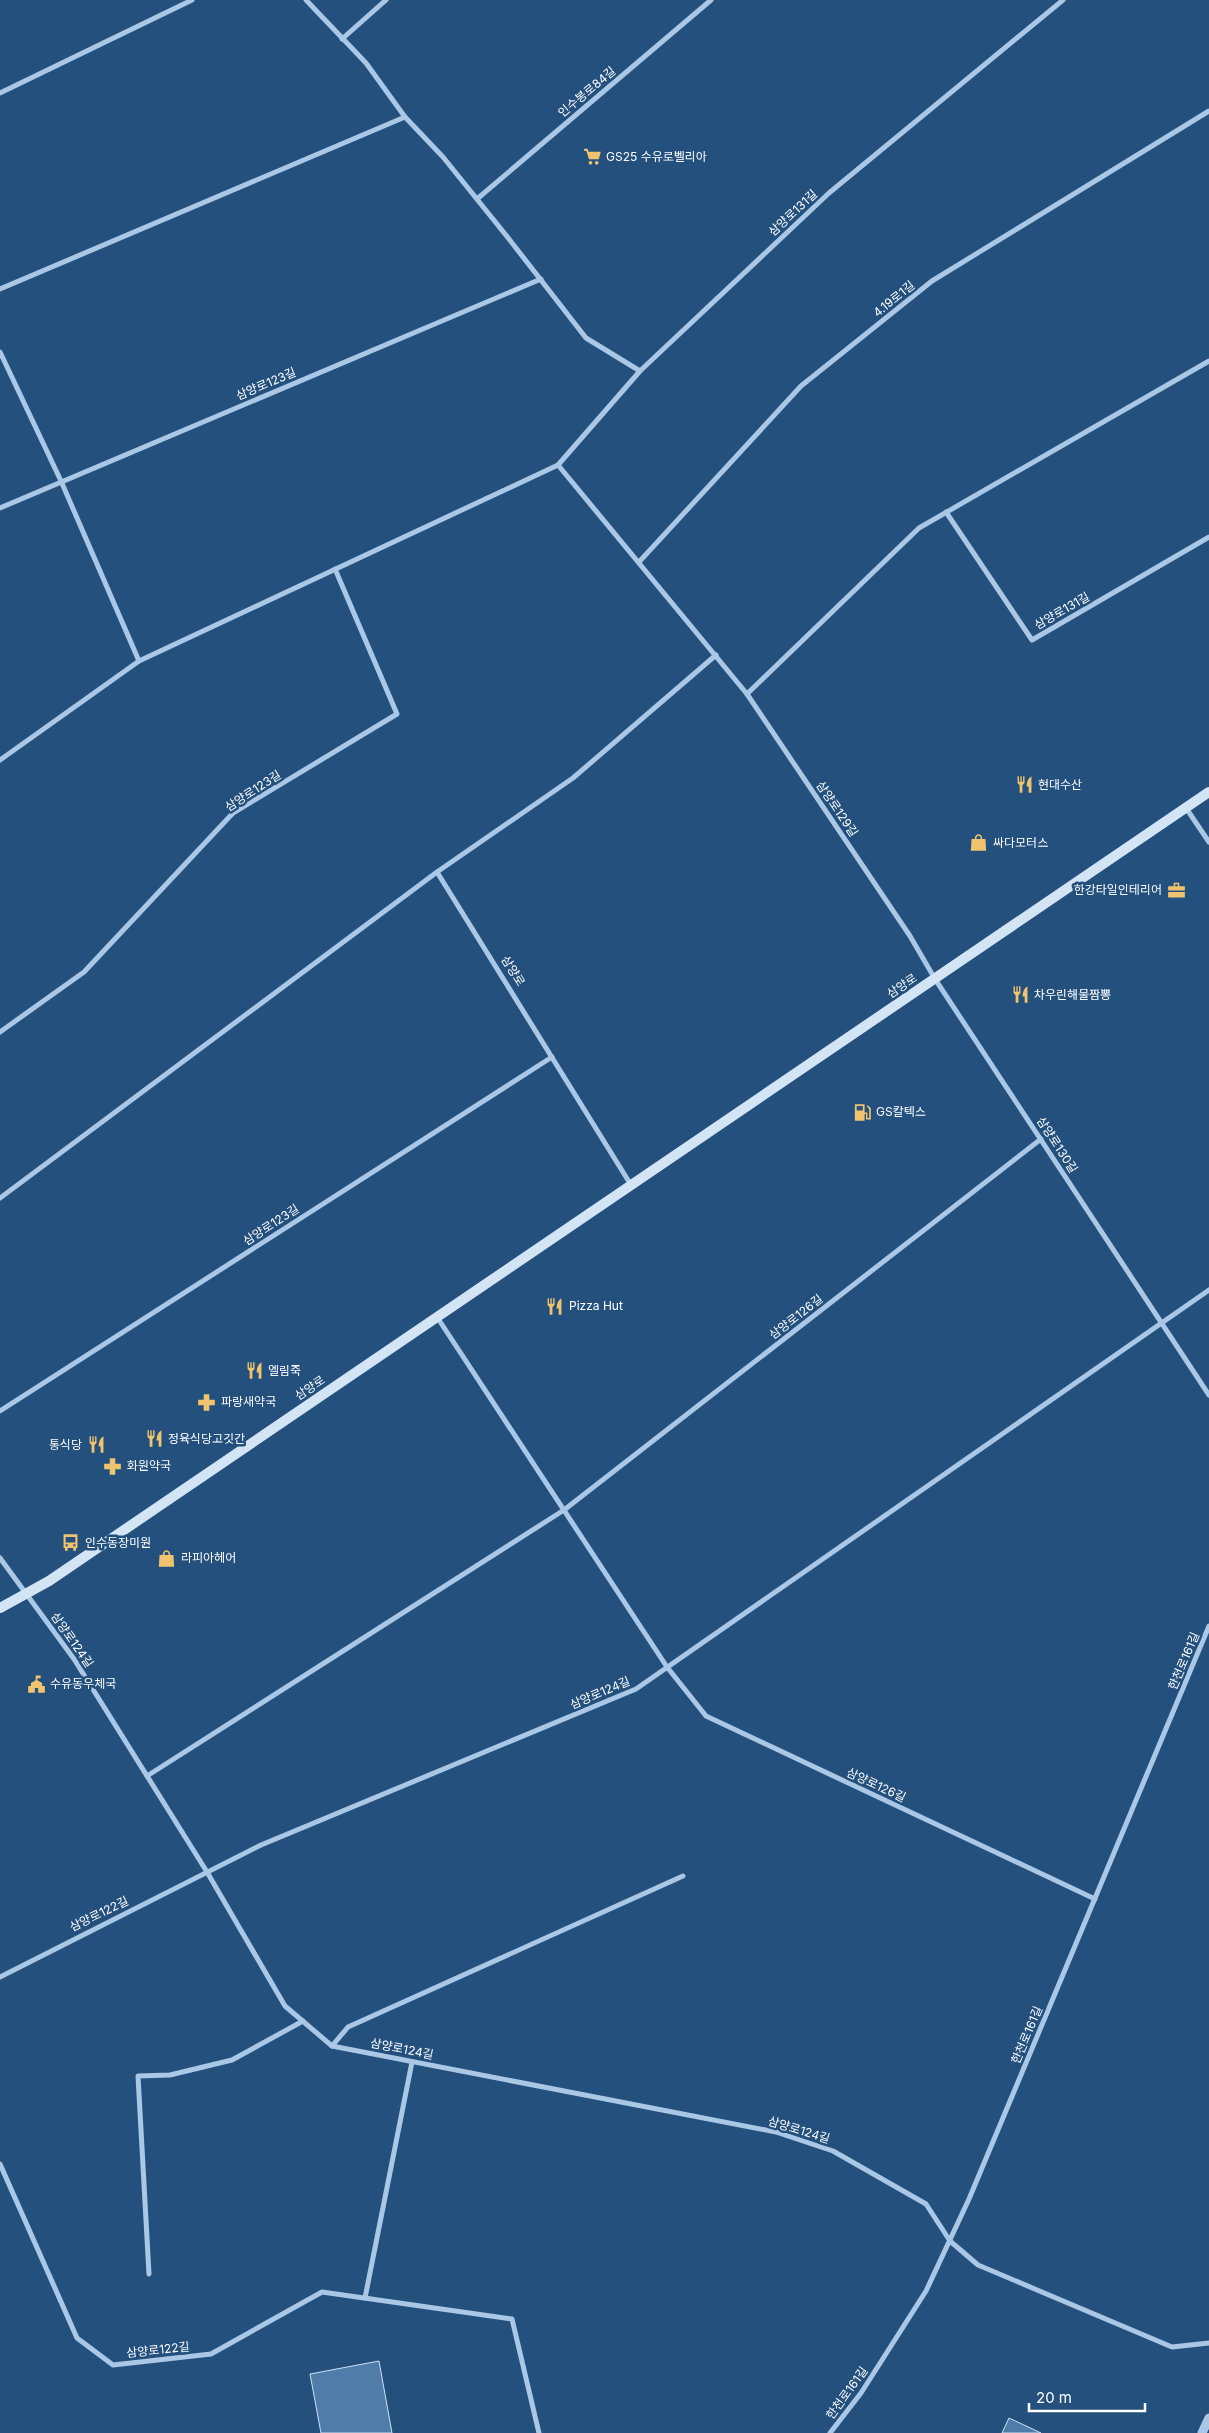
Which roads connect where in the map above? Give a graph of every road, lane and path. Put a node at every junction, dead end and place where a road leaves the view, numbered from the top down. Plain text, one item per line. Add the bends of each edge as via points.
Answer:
1 (192, 0) edge
2 (306, 0) edge
3 (386, 0) edge
4 (711, 0) edge
5 (1063, 0) edge
6 (342, 39) junction
7 (0, 93) edge
8 (1209, 111) edge
9 (406, 117) junction
10 (477, 200) junction
11 (541, 279) junction
12 (0, 289) edge
13 (0, 352) edge
14 (1209, 361) edge
15 (640, 372) junction
16 (558, 465) junction
17 (61, 481) junction
18 (0, 508) edge
19 (946, 512) junction
20 (1209, 537) edge
21 (639, 562) junction
22 (336, 569) junction
23 (716, 655) junction
24 (139, 661) junction
25 (747, 694) junction
26 (0, 760) edge
27 (1209, 792) edge
28 (1186, 808) junction
29 (1209, 842) edge
30 (438, 872) junction
31 (935, 979) junction
32 (0, 1032) edge
33 (552, 1057) junction
34 (1041, 1139) junction
35 (631, 1185) junction
36 (0, 1198) edge
37 (1209, 1290) edge
38 (437, 1317) junction
39 (1161, 1323) junction
40 (1209, 1395) edge
41 (0, 1410) edge
42 (564, 1510) junction
43 (0, 1558) edge
44 (26, 1594) junction
45 (0, 1608) edge
46 (1209, 1626) edge
47 (667, 1667) junction
48 (147, 1776) junction
49 (207, 1872) junction
50 (683, 1876) dead end
51 (1095, 1899) junction
52 (0, 1977) edge
53 (303, 2021) junction
54 (332, 2046) junction
55 (412, 2062) junction
56 (0, 2164) edge
57 (950, 2241) junction
58 (149, 2274) dead end
59 (365, 2298) junction
60 (1209, 2343) edge
61 (1209, 2418) edge
62 (539, 2433) edge
63 (830, 2433) edge
64 (1202, 2433) edge

1 - 7 street
2 - 6 street
3 - 6 street
4 - 10 street, 인수봉로84길
5 - 15 street, 삼양로131길 via 829,192
6 - 9 street via 366,63
8 - 21 street, 4.19로1길 via 932,282 801,386
9 - 10 street
9 - 12 street
10 - 11 street
11 - 15 street via 586,338
11 - 17 street, 삼양로123길
13 - 17 street
14 - 19 street
15 - 16 street, 삼양로131길
16 - 21 street, 삼양로129길
16 - 22 street
17 - 18 street, 삼양로123길
17 - 24 street
19 - 20 street, 삼양로131길 via 1032,640
19 - 25 street via 919,528
21 - 23 street, 삼양로129길
22 - 24 street
22 - 32 street, 삼양로123길 via 397,714 233,813 84,972
23 - 25 street, 삼양로129길
23 - 30 street via 573,778
24 - 26 street
25 - 31 street, 삼양로129길 via 910,936
27 - 28 main road, 삼양로
28 - 29 street
28 - 31 main road, 삼양로
30 - 33 street, 삼양로
30 - 36 street
31 - 34 street, 삼양로130길
31 - 35 main road, 삼양로
33 - 35 street, 삼양로
33 - 41 street, 삼양로123길
34 - 39 street, 삼양로130길
34 - 42 street, 삼양로126길
35 - 38 main road, 삼양로
37 - 39 street
38 - 42 street, 삼양로126길
38 - 44 main road, 삼양로
39 - 40 street, 삼양로130길
39 - 47 street
42 - 47 street, 삼양로126길
42 - 48 street
43 - 44 street
44 - 45 main road, 삼양로
44 - 48 street, 삼양로124길 via 74,1659
46 - 51 street, 한천로161길
47 - 49 street, 삼양로124길 via 636,1689 261,1845
47 - 51 street, 삼양로126길 via 706,1716
48 - 49 street, 삼양로124길
49 - 52 street, 삼양로122길
49 - 53 street, 삼양로124길 via 285,2006
50 - 54 street, 삼양로124길 via 348,2028
51 - 57 street, 한천로161길
53 - 54 street, 삼양로124길
53 - 58 street via 232,2060 170,2075 138,2076
54 - 55 street, 삼양로124길
55 - 57 street, 삼양로124길 via 776,2132 833,2151 926,2204
55 - 59 street
56 - 59 street, 삼양로122길 via 77,2338 113,2365 211,2354 322,2292
57 - 60 street, 삼양로124길 via 978,2265 1172,2347
57 - 63 street, 한천로161길 via 926,2291 861,2393
59 - 62 street, 삼양로122길 via 512,2319
61 - 64 street

